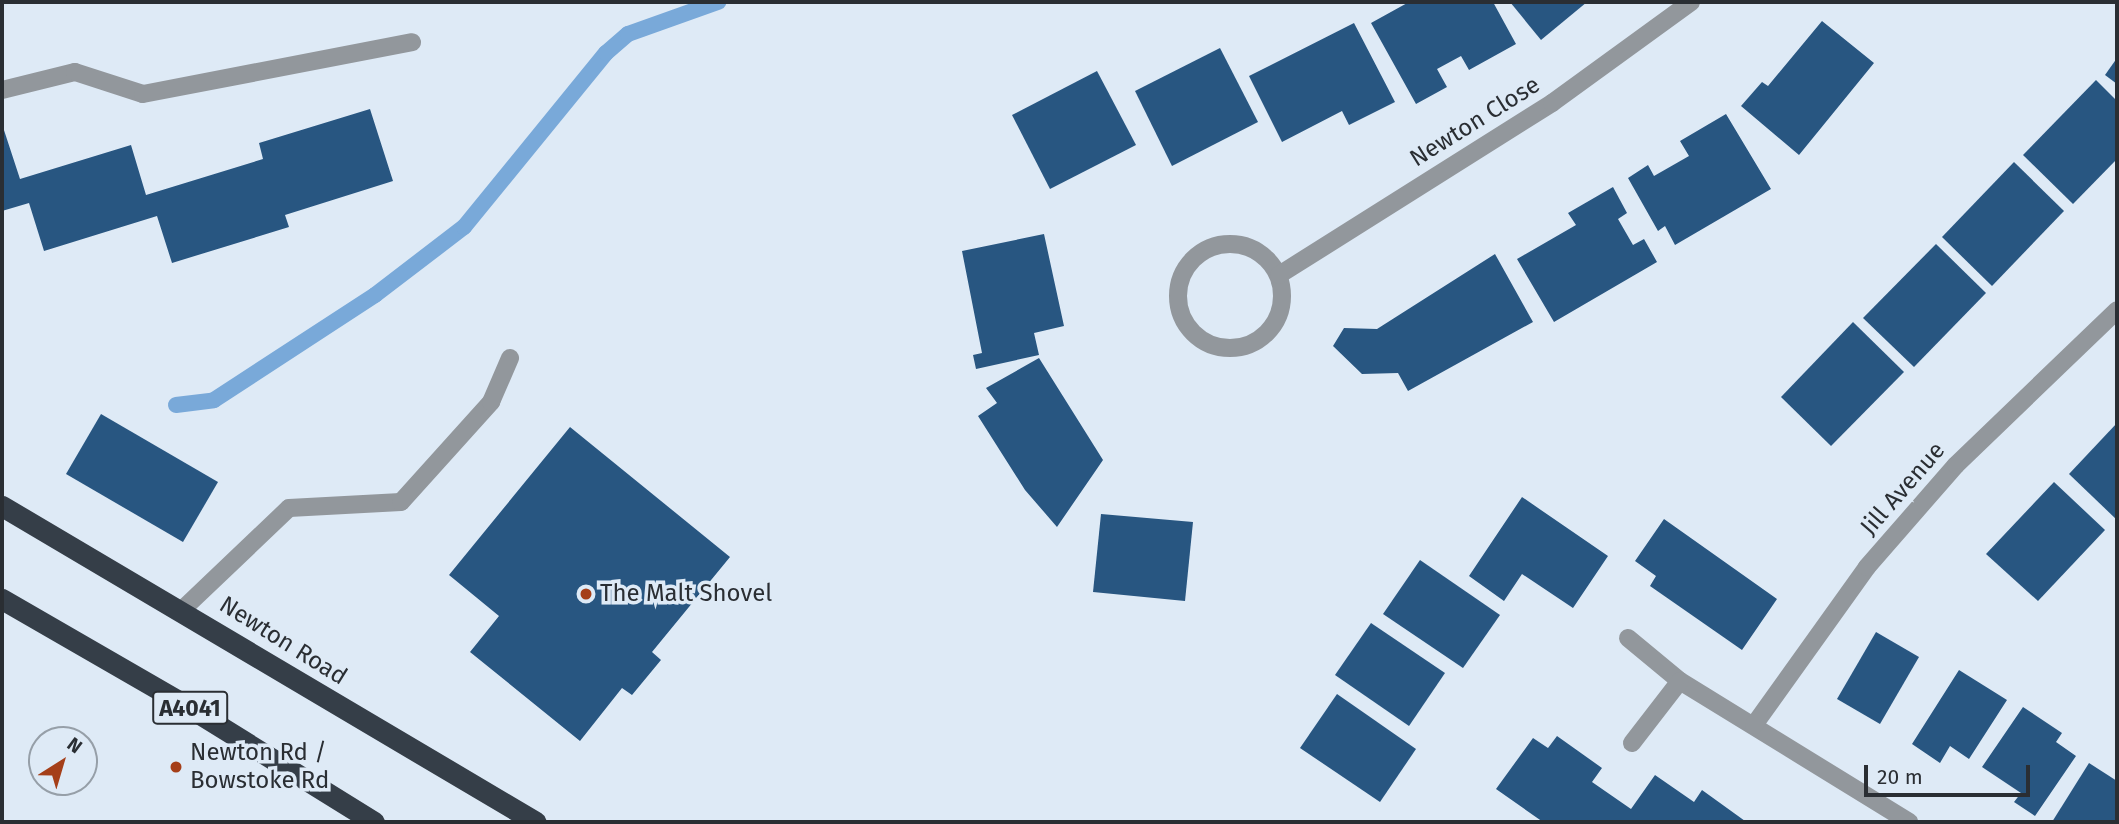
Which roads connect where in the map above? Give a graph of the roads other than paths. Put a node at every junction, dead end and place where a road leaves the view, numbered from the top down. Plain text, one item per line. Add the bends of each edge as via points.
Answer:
1 (1691, 2) edge
2 (412, 42) dead end
3 (2, 90) edge
4 (1279, 275) junction
5 (2117, 310) edge
6 (510, 358) dead end
7 (2, 506) edge
8 (2, 599) edge
9 (183, 610) junction
10 (1629, 638) dead end
11 (1680, 681) junction
12 (1754, 725) junction
13 (1632, 743) dead end
14 (374, 822) edge
15 (536, 822) edge
16 (1909, 822) edge

1 - 4 street, Newton Close via 1552,103
2 - 3 street via 144,94 75,72
4 - 4 street via 1284,296 1277,321 1253,345 1213,347 1189,331 1177,305 1181,275 1200,252 1232,244 1263,255
5 - 12 street, Jill Avenue via 1956,464 1867,567
6 - 9 street via 491,402 401,502 289,508
7 - 9 highway, Newton Road
8 - 14 highway, A4041
9 - 15 highway, Newton Road via 461,782
10 - 11 street
11 - 12 street
11 - 13 street
12 - 16 street

